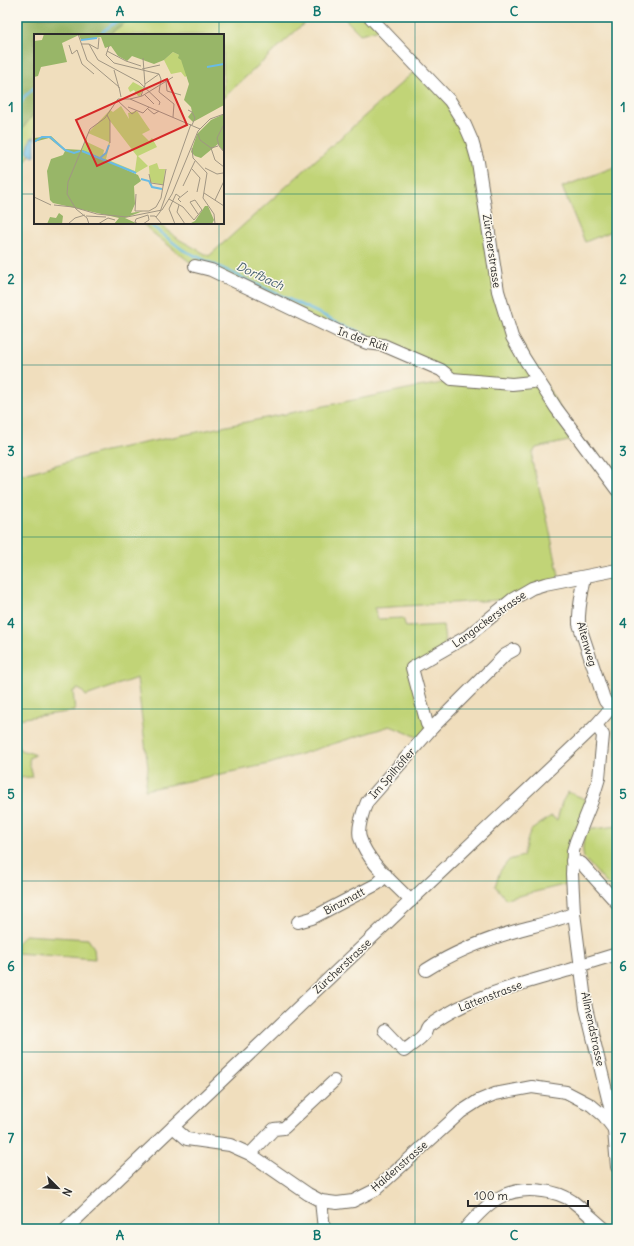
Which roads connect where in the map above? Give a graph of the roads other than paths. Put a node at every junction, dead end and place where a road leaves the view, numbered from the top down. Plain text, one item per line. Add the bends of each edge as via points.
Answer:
1 (370, 17) edge
2 (195, 266) dead end
3 (536, 378) junction
4 (617, 490) edge
5 (617, 570) edge
6 (585, 577) junction
7 (514, 650) dead end
8 (614, 705) edge
9 (596, 725) junction
10 (432, 728) junction
11 (572, 860) junction
12 (386, 875) junction
13 (411, 900) junction
14 (617, 903) edge
15 (574, 913) junction
16 (298, 922) dead end
17 (617, 954) edge
18 (581, 965) junction
19 (426, 970) dead end
20 (384, 1030) dead end
21 (334, 1081) dead end
22 (173, 1127) junction
23 (616, 1131) edge
24 (250, 1154) junction
25 (617, 1168) edge
26 (321, 1201) junction
27 (66, 1229) edge
28 (324, 1229) edge
29 (465, 1229) edge
30 (605, 1229) edge

1 - 3 street, Zürcherstrasse via 450,101 468,130 481,175 503,312 512,337
2 - 3 street, In der Rüti via 211,270 346,335 367,343 384,345 440,370 452,379 512,384 532,382
3 - 4 street, Zürcherstrasse
5 - 6 street, Langackerstrasse
6 - 8 street, Altenweg via 579,602 579,624 605,701
6 - 10 street, Langackerstrasse via 532,588 468,636 412,668 427,724
7 - 10 street, Im Spilhöfler via 505,655
8 - 9 street, Zürcherstrasse
9 - 11 street, Allmendstrasse via 602,735 599,778 576,839
9 - 13 street, Zürcherstrasse
10 - 12 street, Im Spilhöfler via 367,802 362,813 360,837 371,858
11 - 14 street via 581,863
11 - 15 street, Allmendstrasse
12 - 13 street, Im Spilhöfler
12 - 16 street, Binzmatt via 377,884 312,918
13 - 22 street, Zürcherstrasse
15 - 18 street, Allmendstrasse
15 - 19 street via 473,946
17 - 18 street, Lättenstrasse
18 - 20 street, Lättenstrasse via 503,989 458,1008 429,1026 426,1032 404,1051
18 - 23 street, Allmendstrasse via 586,1008
21 - 24 street via 284,1128 274,1129
22 - 24 street, Haldenstrasse via 186,1139 230,1145
22 - 27 street, Zürcherstrasse
23 - 25 street, Allmendstrasse
23 - 26 street, Haldenstrasse via 591,1105 566,1092 532,1087 495,1094 461,1112 375,1190 353,1201
24 - 26 street, Haldenstrasse
26 - 28 street
29 - 30 street via 495,1199 515,1191 531,1189 554,1192 571,1201

